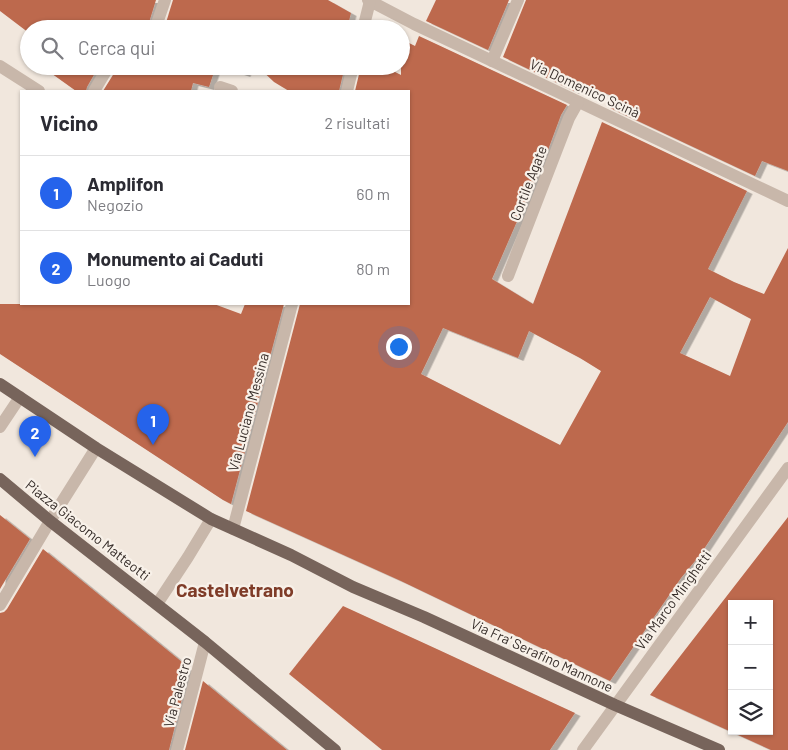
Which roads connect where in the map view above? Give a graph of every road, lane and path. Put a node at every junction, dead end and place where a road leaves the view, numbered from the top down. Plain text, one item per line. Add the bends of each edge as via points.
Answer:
1 (165, 0) edge
2 (369, 0) edge
3 (518, 0) edge
4 (158, 20) edge
5 (365, 20) edge
6 (406, 20) edge
7 (410, 22) edge
8 (492, 61) junction
9 (0, 66) edge
10 (104, 75) edge
11 (350, 75) edge
12 (37, 90) edge
13 (95, 90) edge
14 (346, 90) edge
15 (578, 102) junction
16 (788, 201) edge
17 (508, 276) dead end
18 (292, 305) edge
19 (0, 384) edge
20 (20, 397) junction
21 (0, 427) edge
22 (96, 448) junction
23 (788, 468) edge
24 (0, 479) edge
25 (211, 519) junction
26 (50, 521) junction
27 (233, 529) junction
28 (157, 604) junction
29 (0, 605) edge
30 (205, 642) junction
31 (615, 705) junction
32 (177, 750) edge
33 (336, 750) edge
34 (583, 750) edge
35 (719, 750) edge

1 - 4 street
2 - 5 street
2 - 6 street, Via Domenico Scinà
3 - 8 street
7 - 8 street, Via Domenico Scinà
8 - 15 street, Via Domenico Scinà
9 - 12 street
10 - 13 street
11 - 14 street
15 - 16 street, Via Domenico Scinà
15 - 17 street, Cortile Agate
18 - 27 street, Via Luciano Messina
19 - 20 main road
20 - 21 street
20 - 22 main road
22 - 25 main road
22 - 26 street
23 - 31 street, Via Marco Minghetti
24 - 26 main road, Piazza Giacomo Matteotti
25 - 27 main road
25 - 28 street
26 - 28 main road, Piazza Giacomo Matteotti
26 - 29 street
27 - 31 main road, Via Fra' Serafino Mannone
28 - 30 main road, Piazza Giacomo Matteotti
30 - 32 street, Via Palestro
30 - 33 main road, Piazza Giacomo Matteotti
31 - 34 street, Via Marco Minghetti
31 - 35 main road, Via Fra' Serafino Mannone

